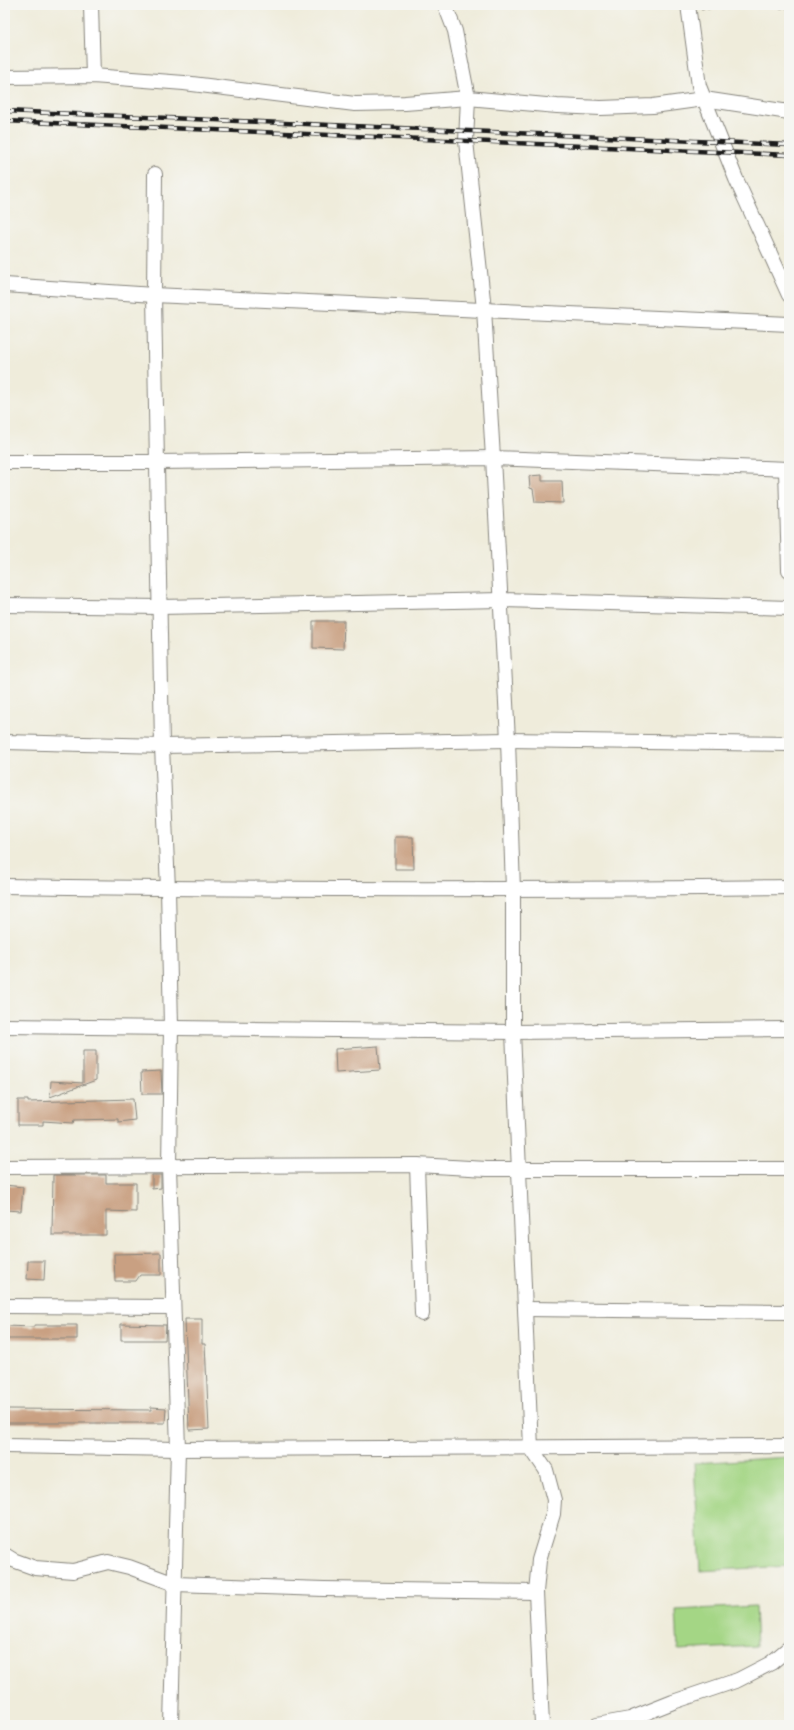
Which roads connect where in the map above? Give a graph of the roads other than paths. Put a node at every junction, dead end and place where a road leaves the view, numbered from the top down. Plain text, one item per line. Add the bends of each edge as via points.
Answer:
1 (91, 5) edge
2 (445, 5) edge
3 (688, 7) edge
4 (93, 76) junction
5 (5, 77) edge
6 (468, 98) junction
7 (704, 100) junction
8 (789, 112) edge
9 (155, 174) dead end
10 (5, 285) edge
11 (154, 294) junction
12 (789, 294) edge
13 (484, 309) junction
14 (789, 324) edge
15 (493, 458) junction
16 (5, 462) edge
17 (157, 462) junction
18 (788, 469) edge
19 (789, 570) edge
20 (501, 600) junction
21 (5, 605) edge
22 (160, 607) junction
23 (789, 608) edge
24 (508, 740) junction
25 (5, 742) edge
26 (789, 744) edge
27 (162, 746) junction
28 (5, 886) edge
29 (168, 888) junction
30 (789, 888) edge
31 (513, 890) junction
32 (5, 1026) edge
33 (171, 1028) junction
34 (789, 1029) edge
35 (513, 1032) junction
36 (417, 1165) junction
37 (169, 1166) junction
38 (5, 1167) edge
39 (519, 1168) junction
40 (789, 1169) edge
41 (5, 1306) edge
42 (172, 1307) junction
43 (526, 1309) junction
44 (789, 1312) edge
45 (422, 1314) dead end
46 (5, 1446) edge
47 (789, 1446) edge
48 (531, 1448) junction
49 (178, 1449) junction
50 (5, 1555) edge
51 (175, 1584) junction
52 (536, 1592) junction
53 (789, 1648) edge
54 (171, 1725) edge
55 (542, 1725) edge
56 (597, 1725) edge

1 - 4 street
2 - 6 street via 455,32
3 - 7 street via 699,86
4 - 5 street
4 - 6 street via 184,83 355,104
6 - 7 street via 601,108 653,106
6 - 13 street via 466,141
7 - 8 street
7 - 12 street via 736,179
9 - 11 street
10 - 11 street
11 - 13 street
11 - 17 street
13 - 14 street
13 - 15 street
15 - 17 street
15 - 18 street
15 - 20 street
16 - 17 street
17 - 22 street
18 - 19 street
20 - 22 street
20 - 23 street
20 - 24 street
21 - 22 street
22 - 27 street
24 - 26 street
24 - 27 street
24 - 31 street
25 - 27 street
27 - 29 street
28 - 29 street
29 - 31 street
29 - 33 street
30 - 31 street
31 - 35 street
32 - 33 street
33 - 35 street
33 - 37 street
34 - 35 street
35 - 39 street
36 - 37 street
36 - 39 street
36 - 45 street
37 - 38 street
37 - 42 street
39 - 40 street
39 - 43 street
41 - 42 street
42 - 49 street
43 - 44 street
43 - 48 street
46 - 49 street
47 - 48 street
48 - 49 street
48 - 52 street via 546,1470 554,1500 553,1514 539,1560
49 - 51 street
50 - 51 street via 35,1568 73,1571 108,1562
51 - 52 street
51 - 54 street
52 - 55 street
53 - 56 street via 771,1663 738,1680 630,1720

